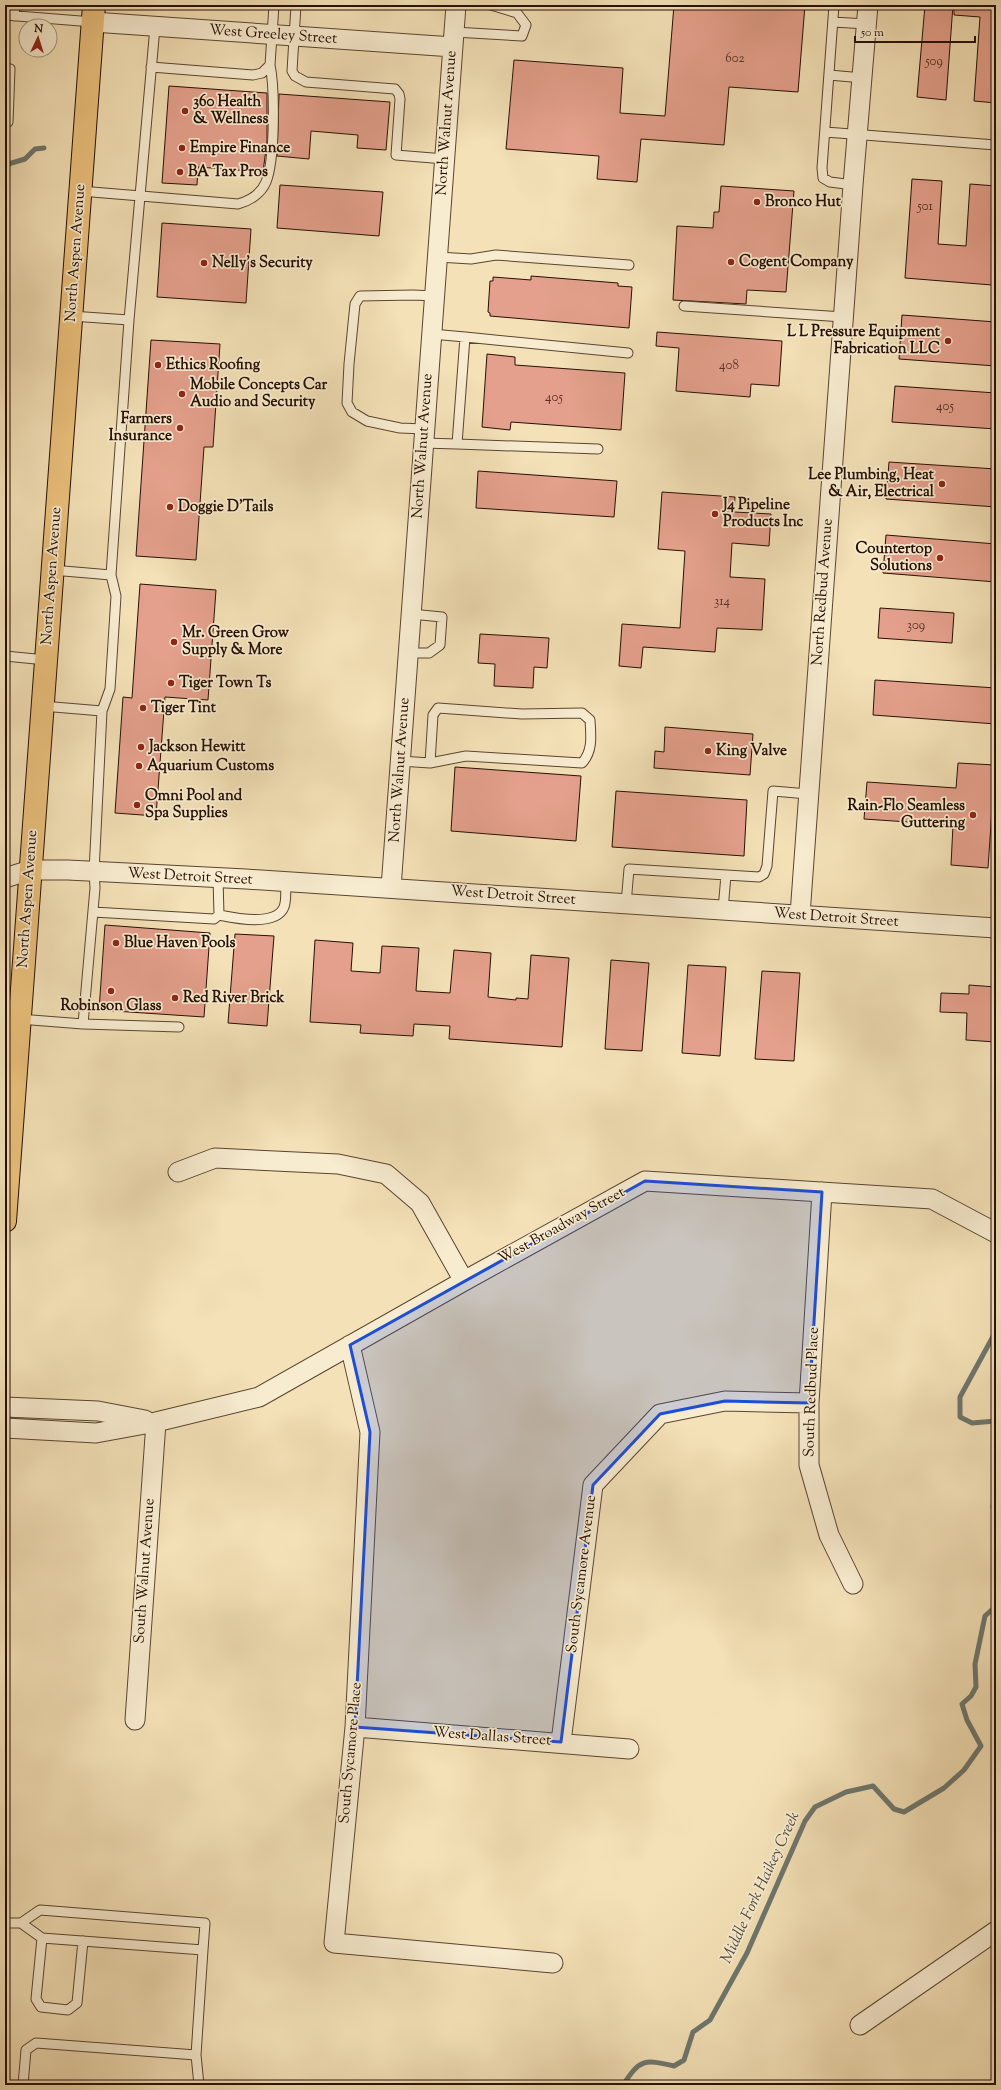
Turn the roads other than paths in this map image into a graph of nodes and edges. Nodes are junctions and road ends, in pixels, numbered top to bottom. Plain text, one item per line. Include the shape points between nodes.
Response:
1 (14, 5) edge
2 (274, 5) edge
3 (296, 5) edge
4 (456, 5) edge
5 (491, 5) edge
6 (834, 5) edge
7 (868, 5) edge
8 (93, 14) edge
9 (9, 15) edge
10 (832, 22) junction
11 (867, 24) junction
12 (155, 27) junction
13 (272, 36) junction
14 (294, 37) junction
15 (453, 40) junction
16 (270, 65) junction
17 (151, 67) junction
18 (5, 68) edge
19 (829, 76) junction
20 (862, 78) junction
21 (5, 124) edge
22 (825, 132) junction
23 (857, 136) junction
24 (996, 145) edge
25 (445, 159) junction
26 (853, 185) junction
27 (80, 191) junction
28 (140, 196) junction
29 (438, 257) junction
30 (629, 265) dead end
31 (434, 296) junction
32 (684, 306) dead end
33 (71, 316) junction
34 (843, 317) junction
35 (129, 320) junction
36 (432, 334) junction
37 (465, 337) junction
38 (628, 353) dead end
39 (424, 436) junction
40 (457, 444) junction
41 (598, 449) dead end
42 (52, 570) junction
43 (111, 575) junction
44 (411, 614) junction
45 (408, 653) junction
46 (5, 656) edge
47 (46, 660) junction
48 (42, 706) junction
49 (102, 711) junction
50 (400, 761) junction
51 (430, 763) junction
52 (808, 794) junction
53 (5, 863) edge
54 (30, 870) junction
55 (94, 872) junction
56 (726, 875) junction
57 (5, 878) edge
58 (218, 878) junction
59 (286, 881) junction
60 (391, 888) junction
61 (626, 904) junction
62 (723, 910) junction
63 (93, 912) junction
64 (219, 915) junction
65 (800, 916) junction
66 (996, 928) edge
67 (19, 1019) junction
68 (84, 1024) junction
69 (179, 1027) dead end
70 (8, 1147) edge
71 (178, 1172) dead end
72 (822, 1192) junction
73 (5, 1221) edge
74 (996, 1233) edge
75 (464, 1281) junction
76 (350, 1345) junction
77 (809, 1403) junction
78 (5, 1407) edge
79 (156, 1422) junction
80 (5, 1428) edge
81 (853, 1584) dead end
82 (135, 1720) dead end
83 (355, 1727) junction
84 (561, 1742) junction
85 (629, 1748) dead end
86 (5, 1923) edge
87 (22, 1924) junction
88 (996, 1931) edge
89 (42, 1938) junction
90 (83, 1941) junction
91 (203, 1950) junction
92 (553, 1963) dead end
93 (860, 2025) dead end
94 (196, 2056) junction
95 (23, 2085) edge
96 (199, 2085) edge

1 - 9 lane
2 - 13 lane
3 - 14 lane
4 - 15 street, North Walnut Avenue
5 - 15 lane via 517,13 526,25 522,36
6 - 10 lane
7 - 11 street, North Redbud Avenue
8 - 9 lane
8 - 12 street, West Greeley Street
8 - 27 main road, North Aspen Avenue
10 - 11 lane
10 - 19 lane
11 - 20 street, North Redbud Avenue
12 - 13 street, West Greeley Street
12 - 17 lane
13 - 14 street, West Greeley Street
13 - 16 lane
14 - 15 street, West Greeley Street
14 - 25 lane via 292,71 295,76 306,82 394,89 400,99 396,155
15 - 25 street, North Walnut Avenue
16 - 17 lane via 262,73 253,75
16 - 28 lane via 274,83 271,164 266,183 251,200 238,204
17 - 28 lane
18 - 21 lane via 10,69 8,122
19 - 20 lane
19 - 22 lane
20 - 23 street, North Redbud Avenue
22 - 23 lane
22 - 26 lane via 823,178 830,182
23 - 24 lane
23 - 26 street, North Redbud Avenue
25 - 29 street, North Walnut Avenue
26 - 34 street, North Redbud Avenue
27 - 28 lane
27 - 33 main road, North Aspen Avenue
28 - 35 lane
29 - 30 lane via 471,259 496,255
29 - 31 street, North Walnut Avenue
31 - 36 street, North Walnut Avenue
31 - 39 lane via 360,296 355,304 349,364 347,403 352,412 367,421
32 - 34 lane
33 - 35 lane
33 - 42 main road, North Aspen Avenue
34 - 52 street, North Redbud Avenue
35 - 43 lane
36 - 37 lane
36 - 39 street, North Walnut Avenue
37 - 38 lane
37 - 40 lane
39 - 40 lane
39 - 44 street, North Walnut Avenue
40 - 41 lane
42 - 43 lane
42 - 47 main road, North Aspen Avenue
43 - 49 lane via 116,596 110,689
44 - 45 street, North Walnut Avenue
44 - 45 lane via 442,617 440,645 429,653
45 - 50 street, North Walnut Avenue
46 - 47 lane
47 - 48 main road, North Aspen Avenue
48 - 49 lane
48 - 54 main road, North Aspen Avenue
49 - 55 lane
50 - 51 lane
50 - 60 street, North Walnut Avenue
51 - 51 lane via 466,756 582,763 587,758 591,746 590,720 582,713 522,714 438,708 433,715
52 - 56 lane via 773,791 767,866 764,874
52 - 65 street, North Redbud Avenue
53 - 54 street, West Detroit Street
54 - 55 street, West Detroit Street
54 - 57 street, West Detroit Street
54 - 67 main road, North Aspen Avenue
55 - 58 street, West Detroit Street
55 - 63 lane
56 - 61 lane via 629,869
56 - 62 lane
58 - 59 street, West Detroit Street
58 - 64 lane
59 - 60 street, West Detroit Street
59 - 64 lane via 284,907 275,916 253,920
60 - 61 street, West Detroit Street
61 - 62 street, West Detroit Street
62 - 65 street, West Detroit Street
63 - 64 lane via 214,919
63 - 68 lane
65 - 66 street, West Detroit Street
67 - 68 lane
67 - 70 main road, North Aspen Avenue
68 - 69 lane
70 - 73 main road, North Aspen Avenue
71 - 75 street via 215,1158 338,1164 386,1174 420,1203
72 - 74 street, West Broadway Street via 932,1199
72 - 75 street, West Broadway Street via 645,1181
72 - 77 street, South Redbud Place
75 - 76 street, West Broadway Street
76 - 79 street, West Broadway Street via 259,1397
76 - 83 street, South Sycamore Place via 370,1432
77 - 81 street, South Redbud Place via 809,1465 829,1535
77 - 84 street, South Sycamore Avenue via 725,1401 660,1414 593,1485
78 - 79 street, West Broadway Street via 98,1411
79 - 80 street, West Broadway Street via 96,1433
79 - 82 street, South Walnut Avenue
83 - 84 street, West Dallas Street
83 - 92 street, South Sycamore Place via 334,1943
84 - 85 street, West Dallas Street
86 - 87 lane
87 - 89 lane
87 - 91 lane via 40,1910 205,1923
88 - 93 street
89 - 90 lane
89 - 90 lane via 36,1999 41,2007 51,2010 68,2010 77,2003
90 - 91 lane
91 - 94 lane
94 - 95 lane via 36,2043 26,2050
94 - 96 lane

